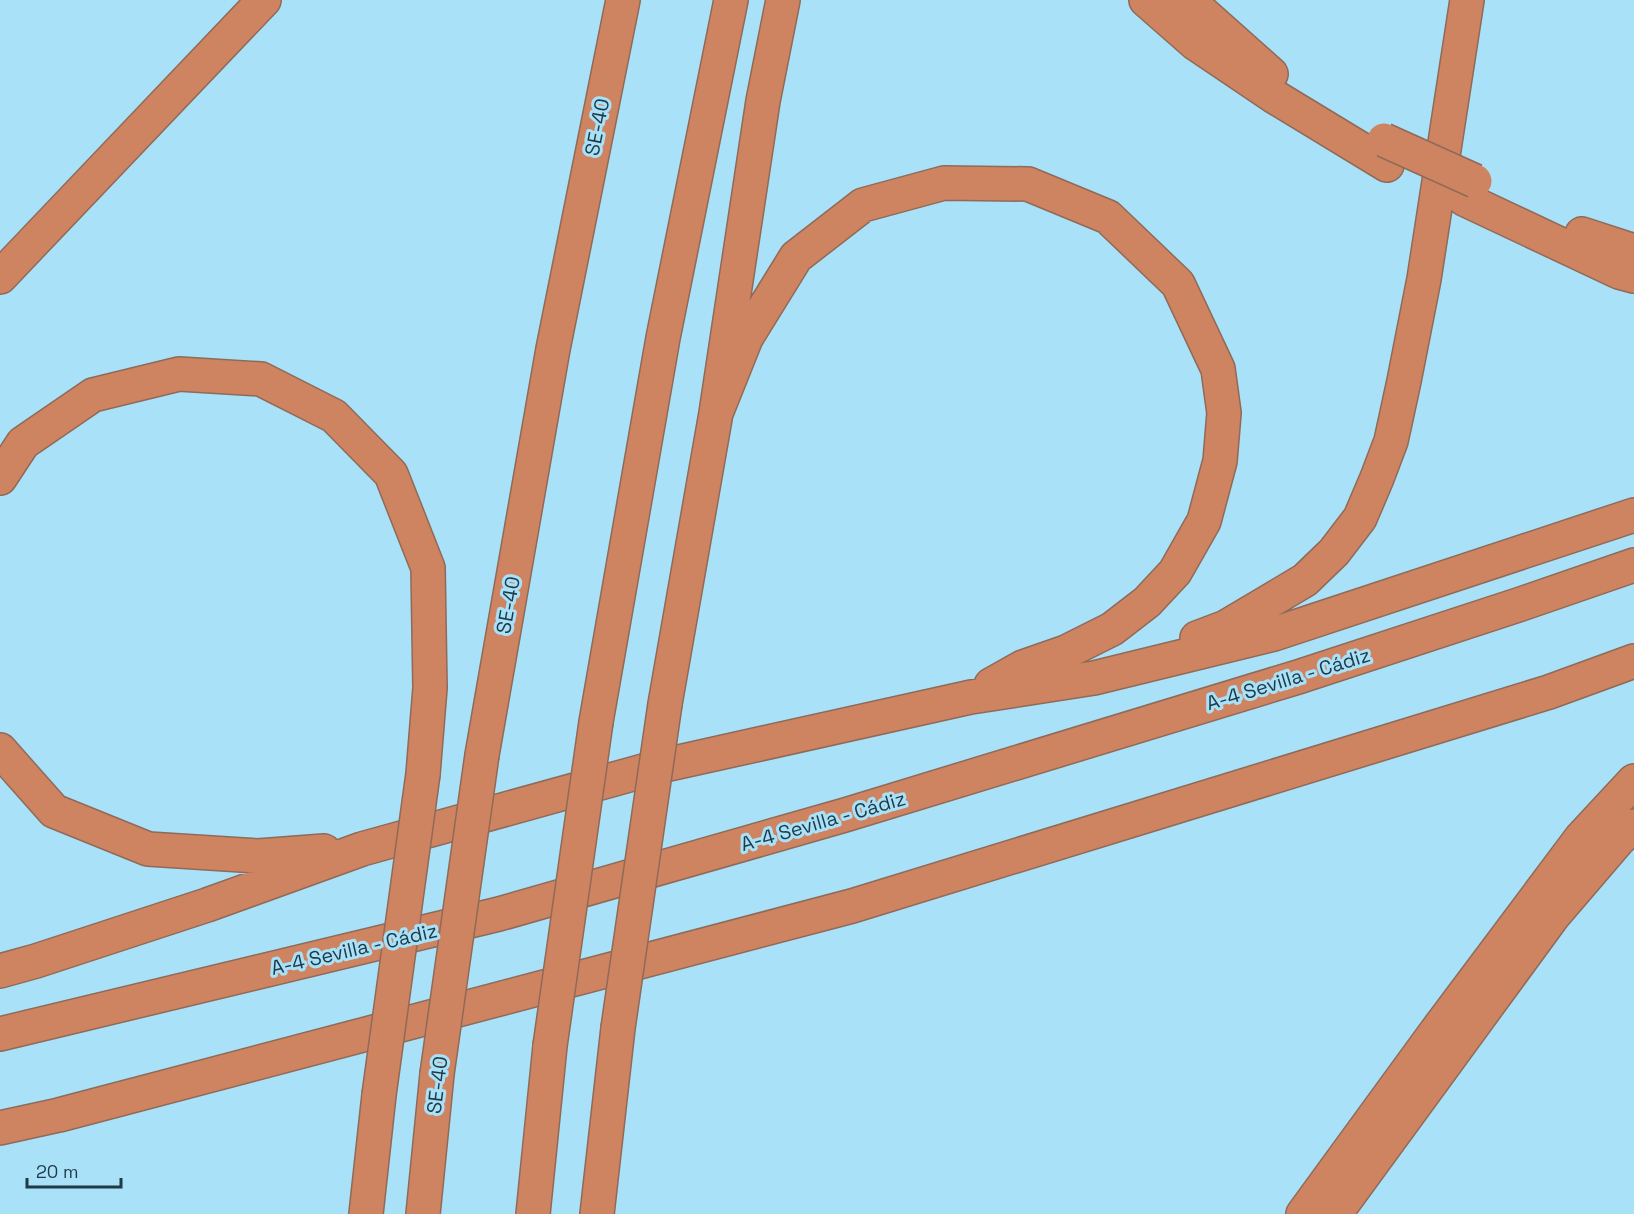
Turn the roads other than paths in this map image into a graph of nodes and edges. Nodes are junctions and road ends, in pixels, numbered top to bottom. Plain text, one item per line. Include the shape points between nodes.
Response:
1 (264, 0) edge
2 (623, 0) edge
3 (731, 0) edge
4 (783, 0) edge
5 (1146, 0) edge
6 (1188, 0) edge
7 (1467, 0) edge
8 (1385, 153) junction
9 (1470, 190) junction
10 (1634, 251) edge
11 (1634, 276) edge
12 (0, 277) edge
13 (716, 413) junction
14 (0, 478) edge
15 (1634, 514) edge
16 (1634, 565) edge
17 (1634, 661) edge
18 (1094, 678) junction
19 (971, 697) junction
20 (0, 750) edge
21 (1634, 781) edge
22 (1634, 826) edge
23 (362, 849) junction
24 (0, 971) edge
25 (0, 1034) edge
26 (0, 1128) edge
27 (366, 1214) edge
28 (423, 1214) edge
29 (533, 1214) edge
30 (597, 1214) edge
31 (1303, 1214) edge
32 (1335, 1214) edge

1 - 12 highway
2 - 28 highway, SE-40 / SE-40, bridge via 553,350 482,755 437,1074
3 - 29 highway, bridge via 663,338 596,722 550,1047
4 - 13 highway via 763,101
5 - 8 highway via 1195,44 1275,97
6 - 8 highway via 1274,78
7 - 18 highway via 1424,279 1404,381 1390,441 1359,518 1334,552 1305,580 1226,627
8 - 9 highway, bridge
9 - 10 highway
9 - 11 highway via 1619,272
13 - 19 highway via 746,338 796,257 863,205 873,202 944,183 1028,184 1108,217 1178,284 1218,369 1224,412 1220,460 1204,521 1175,572 1147,602 1112,628 1023,667
13 - 30 highway, bridge via 665,704 618,1028
14 - 27 highway, bridge via 23,443 93,395 179,374 261,379 334,416 391,474 428,568 430,688 423,774
15 - 18 highway via 1274,634
16 - 25 highway, A-4 Sevilla - Cádiz via 1298,677 845,815 499,914
17 - 26 highway via 1537,695 852,906
18 - 19 highway
19 - 23 highway via 665,765
20 - 23 highway via 54,811 148,849 258,856
21 - 31 highway via 1581,838
22 - 32 highway via 1553,916
23 - 24 highway via 207,905

